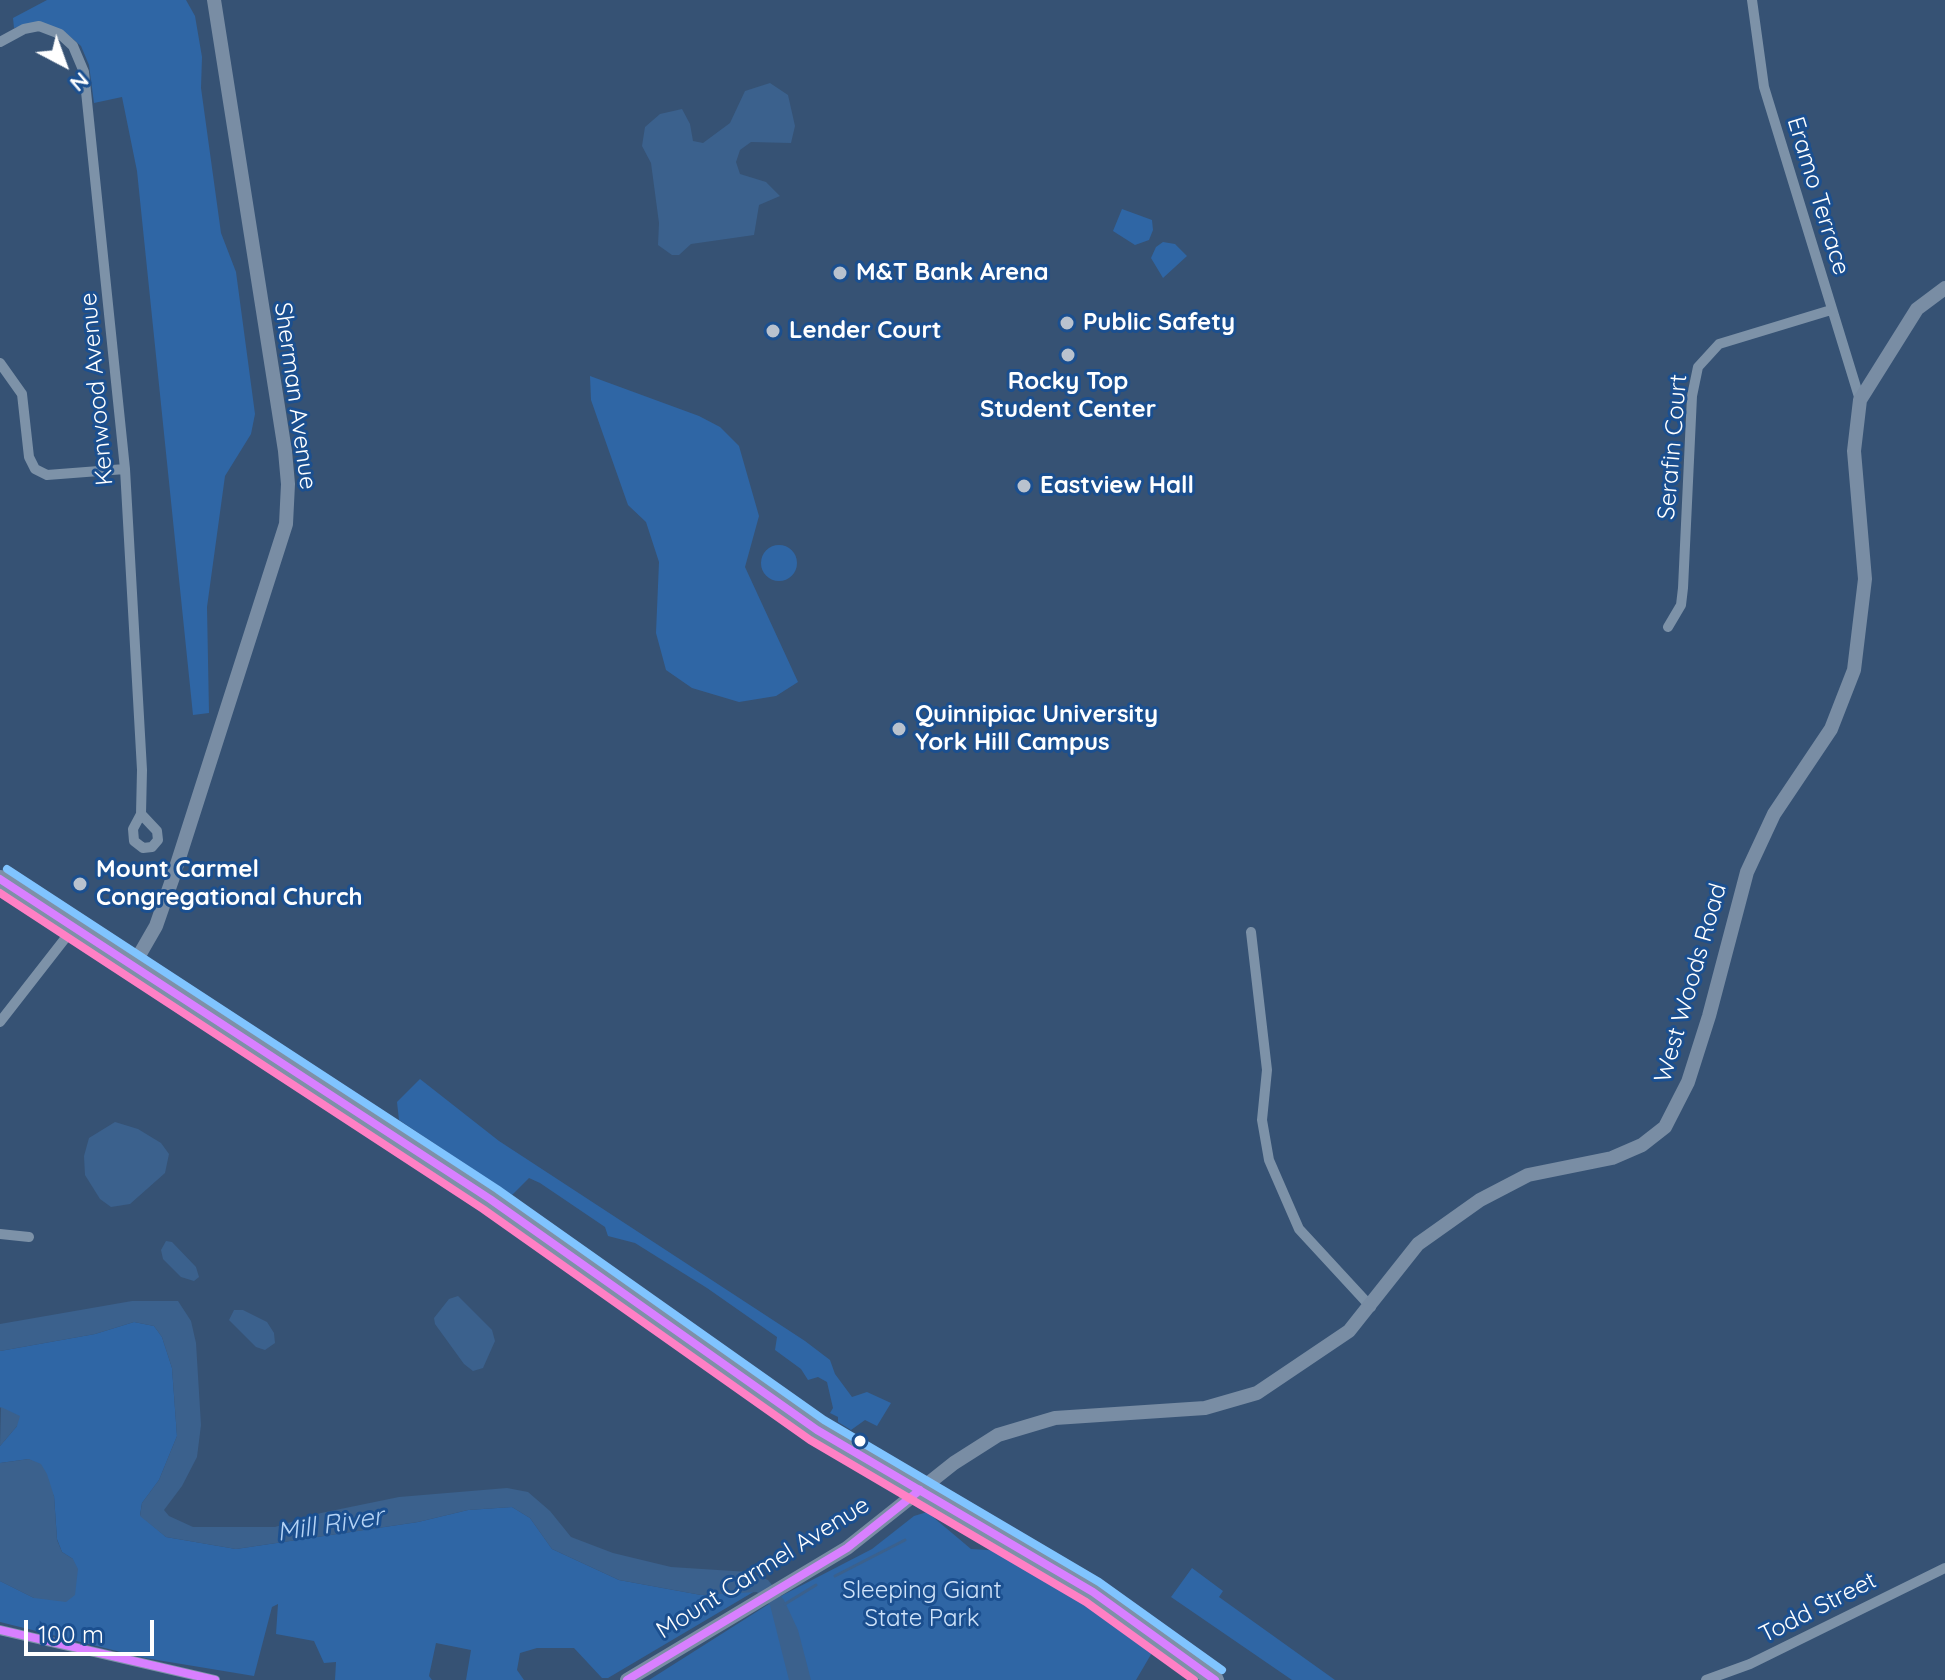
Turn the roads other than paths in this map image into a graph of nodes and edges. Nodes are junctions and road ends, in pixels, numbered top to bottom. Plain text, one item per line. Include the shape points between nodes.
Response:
1 (214, 0) edge
2 (1752, 0) edge
3 (0, 42) edge
4 (1945, 288) edge
5 (1831, 310) junction
6 (2, 371) edge
7 (1860, 400) junction
8 (125, 469) junction
9 (1668, 627) dead end
10 (141, 814) dead end
11 (0, 879) edge
12 (74, 927) junction
13 (1251, 932) dead end
14 (133, 966) junction
15 (1, 1018) edge
16 (0, 1234) edge
17 (29, 1237) dead end
18 (1371, 1307) junction
19 (920, 1490) junction
20 (1945, 1568) edge
21 (0, 1630) edge
22 (215, 1680) edge
23 (627, 1680) edge
24 (1215, 1680) edge
25 (1706, 1680) edge

1 - 14 main road, Sherman Avenue via 288,484 286,524 156,926
2 - 5 street, Eramo Terrace via 1764,87
3 - 8 street, Kenwood Avenue via 39,26 73,46 84,72
4 - 7 main road, West Woods Road via 1915,311
5 - 7 street, Eramo Terrace
5 - 9 street, Serafin Court via 1719,344 1698,367 1692,396 1683,588 1681,605
6 - 8 street via 22,394 35,469 47,475
7 - 18 main road, West Woods Road via 1854,451 1865,579 1854,670 1831,729 1778,807 1747,872 1709,1016 1676,1109 1665,1127 1637,1147 1599,1161 1528,1175 1480,1200 1418,1244
8 - 10 street, Kenwood Avenue
11 - 12 highway
12 - 14 highway
12 - 15 street
13 - 18 street via 1267,1061 1262,1120 1269,1160 1299,1229
14 - 19 highway via 490,1199 817,1430
16 - 17 street
18 - 19 main road, West Woods Road via 1340,1338 1257,1393 1205,1408 1036,1421 979,1445
19 - 23 main road, Mount Carmel Avenue via 865,1535
19 - 24 highway via 1093,1592
20 - 25 street, Todd Street via 1750,1664
21 - 22 street

